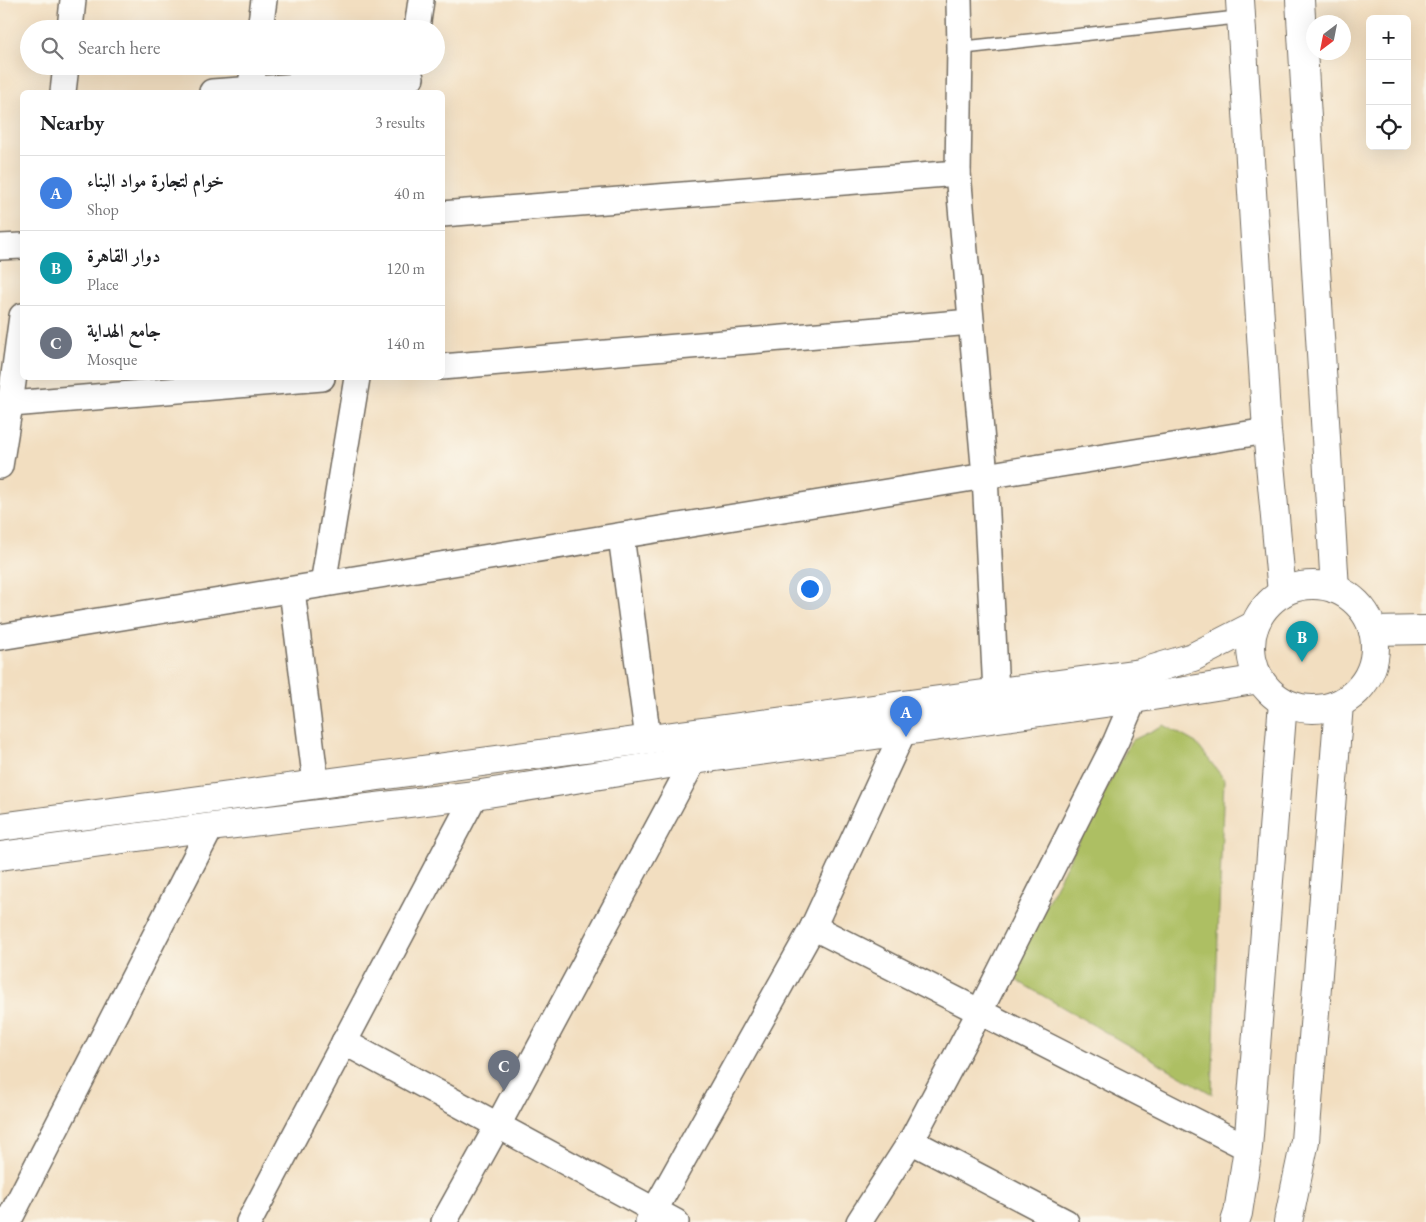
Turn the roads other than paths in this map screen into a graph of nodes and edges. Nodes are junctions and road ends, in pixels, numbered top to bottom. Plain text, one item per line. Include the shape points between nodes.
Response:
1 (73, 0) edge
2 (264, 0) edge
3 (421, 0) edge
4 (959, 0) edge
5 (1300, 0) edge
6 (1240, 8) edge
7 (71, 20) edge
8 (261, 20) edge
9 (418, 20) edge
10 (960, 48) junction
11 (65, 75) edge
12 (252, 78) edge
13 (410, 79) edge
14 (63, 90) edge
15 (218, 90) edge
16 (958, 173) junction
17 (445, 214) edge
18 (20, 246) edge
19 (0, 247) edge
20 (971, 322) junction
21 (20, 326) edge
22 (445, 367) edge
23 (299, 380) edge
24 (358, 380) edge
25 (5, 405) edge
26 (1267, 431) junction
27 (0, 466) edge
28 (985, 476) junction
29 (621, 536) junction
30 (323, 584) junction
31 (1335, 589) junction
32 (292, 590) junction
33 (1282, 593) junction
34 (1255, 625) junction
35 (1426, 630) edge
36 (1373, 631) junction
37 (0, 637) edge
38 (1260, 679) junction
39 (996, 692) junction
40 (1134, 699) junction
41 (1283, 702) junction
42 (1339, 704) junction
43 (903, 732) junction
44 (648, 739) junction
45 (694, 760) junction
46 (316, 784) junction
47 (475, 795) junction
48 (0, 827) edge
49 (211, 827) junction
50 (0, 856) edge
51 (813, 927) junction
52 (980, 1012) junction
53 (344, 1042) junction
54 (498, 1125) junction
55 (911, 1141) junction
56 (1248, 1148) junction
57 (659, 1218) edge
58 (8, 1222) edge
59 (249, 1222) edge
60 (444, 1222) edge
61 (859, 1222) edge
62 (1066, 1222) edge
63 (1235, 1222) edge
64 (1288, 1222) edge

1 - 7 street
2 - 8 street
3 - 9 street
4 - 10 street
5 - 31 main road
6 - 10 lane
6 - 26 main road
10 - 16 street
11 - 14 street
12 - 13 street
12 - 15 street
16 - 17 street
16 - 20 street
18 - 19 street
20 - 22 street
20 - 28 street
21 - 25 street
23 - 25 street
24 - 30 street
25 - 27 street
26 - 28 street
26 - 33 main road
28 - 29 street
28 - 39 street
29 - 30 street
29 - 44 street
30 - 32 street
31 - 33 main road via 1299,586
31 - 36 main road via 1352,599 1365,613
32 - 37 street
32 - 46 street
33 - 34 main road via 1266,607
34 - 38 main road via 1251,652
34 - 39 main road via 1193,657 1140,673
35 - 36 main road
36 - 42 main road via 1373,666 1354,695
38 - 40 main road
38 - 41 main road
39 - 44 main road
40 - 43 main road
40 - 52 street
41 - 42 main road via 1302,709 1321,709
41 - 56 main road
42 - 64 main road via 1305,1141
43 - 45 main road
43 - 51 street
44 - 46 main road
45 - 47 main road
45 - 54 street
46 - 48 main road
47 - 49 main road
47 - 53 street
49 - 50 main road
49 - 58 street
51 - 52 street
51 - 57 street
52 - 55 street
52 - 56 street
53 - 54 street
53 - 59 street
54 - 57 street
54 - 60 street
55 - 61 street
55 - 62 street
56 - 63 main road

